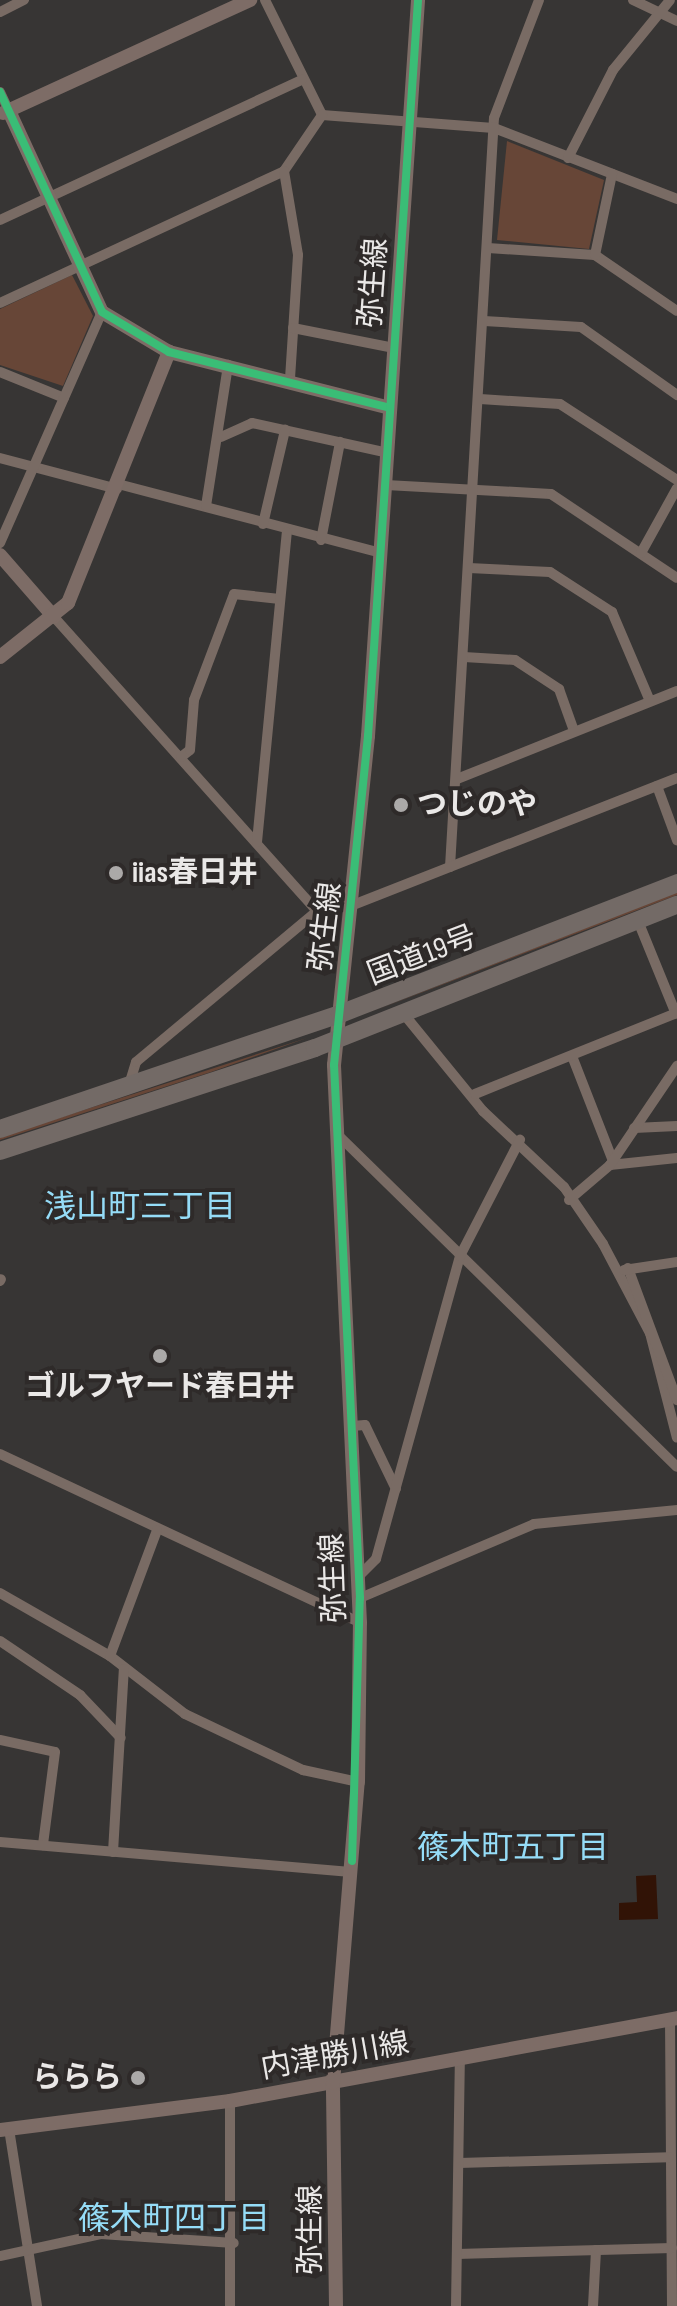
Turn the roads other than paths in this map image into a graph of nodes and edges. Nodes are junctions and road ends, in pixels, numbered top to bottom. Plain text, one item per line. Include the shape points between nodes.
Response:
1 (24, 0) edge
2 (250, 0) edge
3 (265, 0) edge
4 (418, 0) edge
5 (539, 0) edge
6 (633, 0) edge
7 (670, 0) edge
8 (0, 12) edge
9 (663, 14) junction
10 (677, 21) edge
11 (302, 80) junction
12 (0, 92) edge
13 (4, 113) edge
14 (322, 115) junction
15 (409, 122) junction
16 (494, 128) junction
17 (568, 158) junction
18 (284, 171) junction
19 (612, 174) junction
20 (49, 197) junction
21 (677, 199) edge
22 (0, 220) edge
23 (488, 248) junction
24 (595, 255) junction
25 (80, 264) junction
26 (0, 303) edge
27 (677, 311) edge
28 (102, 312) junction
29 (484, 321) junction
30 (293, 328) junction
31 (394, 348) junction
32 (169, 352) junction
33 (228, 365) junction
34 (0, 372) edge
35 (290, 380) junction
36 (677, 395) edge
37 (64, 398) junction
38 (480, 399) junction
39 (390, 408) junction
40 (285, 430) junction
41 (221, 437) junction
42 (340, 442) junction
43 (388, 453) junction
44 (0, 458) edge
45 (35, 468) junction
46 (677, 480) edge
47 (386, 485) junction
48 (117, 486) junction
49 (677, 488) edge
50 (474, 490) junction
51 (206, 506) junction
52 (263, 524) junction
53 (287, 532) junction
54 (321, 540) junction
55 (0, 543) edge
56 (381, 553) junction
57 (641, 553) junction
58 (0, 555) edge
59 (469, 568) junction
60 (677, 578) edge
61 (280, 599) junction
62 (54, 617) junction
63 (0, 657) edge
64 (464, 657) junction
65 (677, 691) edge
66 (650, 701) junction
67 (574, 731) junction
68 (181, 757) junction
69 (677, 778) edge
70 (457, 779) junction
71 (657, 786) junction
72 (677, 840) edge
73 (257, 842) junction
74 (450, 867) junction
75 (677, 883) edge
76 (353, 905) junction
77 (677, 905) edge
78 (317, 911) junction
79 (638, 921) junction
80 (403, 1013) junction
81 (676, 1013) edge
82 (340, 1014) junction
83 (337, 1040) junction
84 (572, 1056) junction
85 (677, 1066) edge
86 (129, 1085) junction
87 (475, 1094) junction
88 (677, 1126) edge
89 (634, 1128) junction
90 (0, 1129) edge
91 (338, 1135) junction
92 (520, 1140) junction
93 (0, 1151) edge
94 (677, 1158) edge
95 (612, 1163) junction
96 (569, 1200) junction
97 (460, 1256) junction
98 (677, 1262) edge
99 (625, 1270) junction
100 (677, 1400) edge
101 (352, 1426) junction
102 (677, 1438) edge
103 (0, 1454) edge
104 (677, 1467) edge
105 (396, 1489) junction
106 (677, 1510) edge
107 (157, 1530) junction
108 (359, 1576) junction
109 (0, 1593) edge
110 (360, 1598) junction
111 (360, 1623) junction
112 (0, 1641) edge
113 (110, 1656) junction
114 (124, 1669) junction
115 (121, 1738) junction
116 (0, 1740) edge
117 (358, 1782) junction
118 (0, 1842) edge
119 (43, 1845) junction
120 (113, 1852) junction
121 (351, 1872) junction
122 (674, 2018) edge
123 (460, 2059) junction
124 (333, 2083) junction
125 (230, 2101) junction
126 (5, 2129) edge
127 (669, 2157) junction
128 (459, 2163) junction
129 (234, 2243) junction
130 (29, 2247) junction
131 (672, 2248) junction
132 (596, 2250) junction
133 (457, 2254) junction
134 (0, 2256) edge
135 (37, 2306) edge
136 (230, 2306) edge
137 (336, 2306) edge
138 (456, 2306) edge
139 (593, 2306) edge
140 (672, 2306) edge

1 - 8 street
2 - 13 street
3 - 11 street
4 - 15 street, 弥生線
5 - 16 street
6 - 9 street
7 - 9 street
9 - 10 street
9 - 17 street via 613,70
11 - 14 street
11 - 20 street
12 - 13 street
13 - 20 street
14 - 15 street
14 - 18 street
15 - 16 street
15 - 31 street, 弥生線
16 - 17 street
16 - 23 street
17 - 19 street
18 - 25 street
18 - 30 street via 298,255
19 - 21 street
19 - 24 street
20 - 22 street
20 - 25 street
23 - 24 street
23 - 29 street
24 - 27 street
25 - 26 street
25 - 28 street
28 - 32 street
28 - 37 street
29 - 36 street via 581,327
29 - 38 street
30 - 31 street
30 - 35 street
31 - 39 street, 弥生線
32 - 33 street
32 - 48 street via 123,453
33 - 35 street
33 - 41 street
34 - 37 street
35 - 39 street
37 - 45 street
38 - 46 street via 560,404
38 - 50 street
39 - 43 street, 弥生線
40 - 41 street via 252,423
40 - 42 street
40 - 52 street
41 - 51 street
42 - 43 street
42 - 54 street
43 - 47 street, 弥生線
44 - 45 street
45 - 48 street
45 - 55 street
47 - 50 street
47 - 56 street, 弥生線
48 - 51 street
48 - 62 street via 68,603
49 - 57 street
50 - 57 street via 551,494
50 - 59 street
51 - 52 street
52 - 53 street
53 - 54 street
53 - 61 street
54 - 56 street
56 - 76 street, 弥生線
57 - 60 street
58 - 62 street
59 - 64 street
59 - 66 street via 550,572 612,612
61 - 68 street via 234,594 194,700 190,750
61 - 73 street
62 - 63 street
62 - 68 street
64 - 67 street via 515,660 559,689
64 - 70 street
65 - 66 street
66 - 67 street
67 - 70 street
68 - 73 street
69 - 71 street
70 - 74 street
71 - 72 street
71 - 74 street
73 - 78 street
74 - 76 street
75 - 82 highway, 国道19号
76 - 78 street
76 - 82 street, 弥生線
77 - 79 highway, 国道19号
78 - 86 street via 136,1062
79 - 80 highway, 国道19号
79 - 81 street
80 - 83 highway, 国道19号
80 - 87 street
81 - 84 street
82 - 83 street, 弥生線
82 - 86 highway, 国道19号
83 - 91 street, 弥生線
83 - 93 highway, 国道19号
84 - 87 street
84 - 95 street
85 - 89 street
86 - 90 highway, 国道19号
87 - 92 street
88 - 89 street
89 - 95 street
91 - 97 street
91 - 101 street, 弥生線
92 - 96 street
92 - 97 street
94 - 95 street
95 - 96 street
96 - 99 street
97 - 104 street
97 - 105 street
98 - 99 street
99 - 100 street
99 - 102 street via 650,1333
101 - 105 street via 365,1425
101 - 108 street, 弥生線
103 - 107 street
105 - 108 street via 376,1559
106 - 110 street via 534,1524
107 - 111 street
107 - 113 street
108 - 110 street, 弥生線
109 - 113 street
110 - 111 street, 弥生線
111 - 117 street, 弥生線
112 - 115 street via 80,1695
113 - 114 street
114 - 115 street
114 - 117 street via 198,1721 303,1770
115 - 120 street
116 - 119 street via 55,1752
117 - 121 street, 弥生線
118 - 119 street
119 - 120 street
120 - 121 street
121 - 124 street, 弥生線
122 - 123 street, 内津勝川線
122 - 127 street
123 - 124 street, 内津勝川線
123 - 128 street
124 - 125 street, 内津勝川線
124 - 137 street, 弥生線
125 - 126 street, 内津勝川線
125 - 129 street
126 - 130 street
127 - 128 street
127 - 131 street
128 - 133 street
129 - 130 street via 101,2234
129 - 136 street
130 - 134 street
130 - 135 street
131 - 132 street
131 - 140 street
132 - 133 street
132 - 139 street
133 - 138 street

